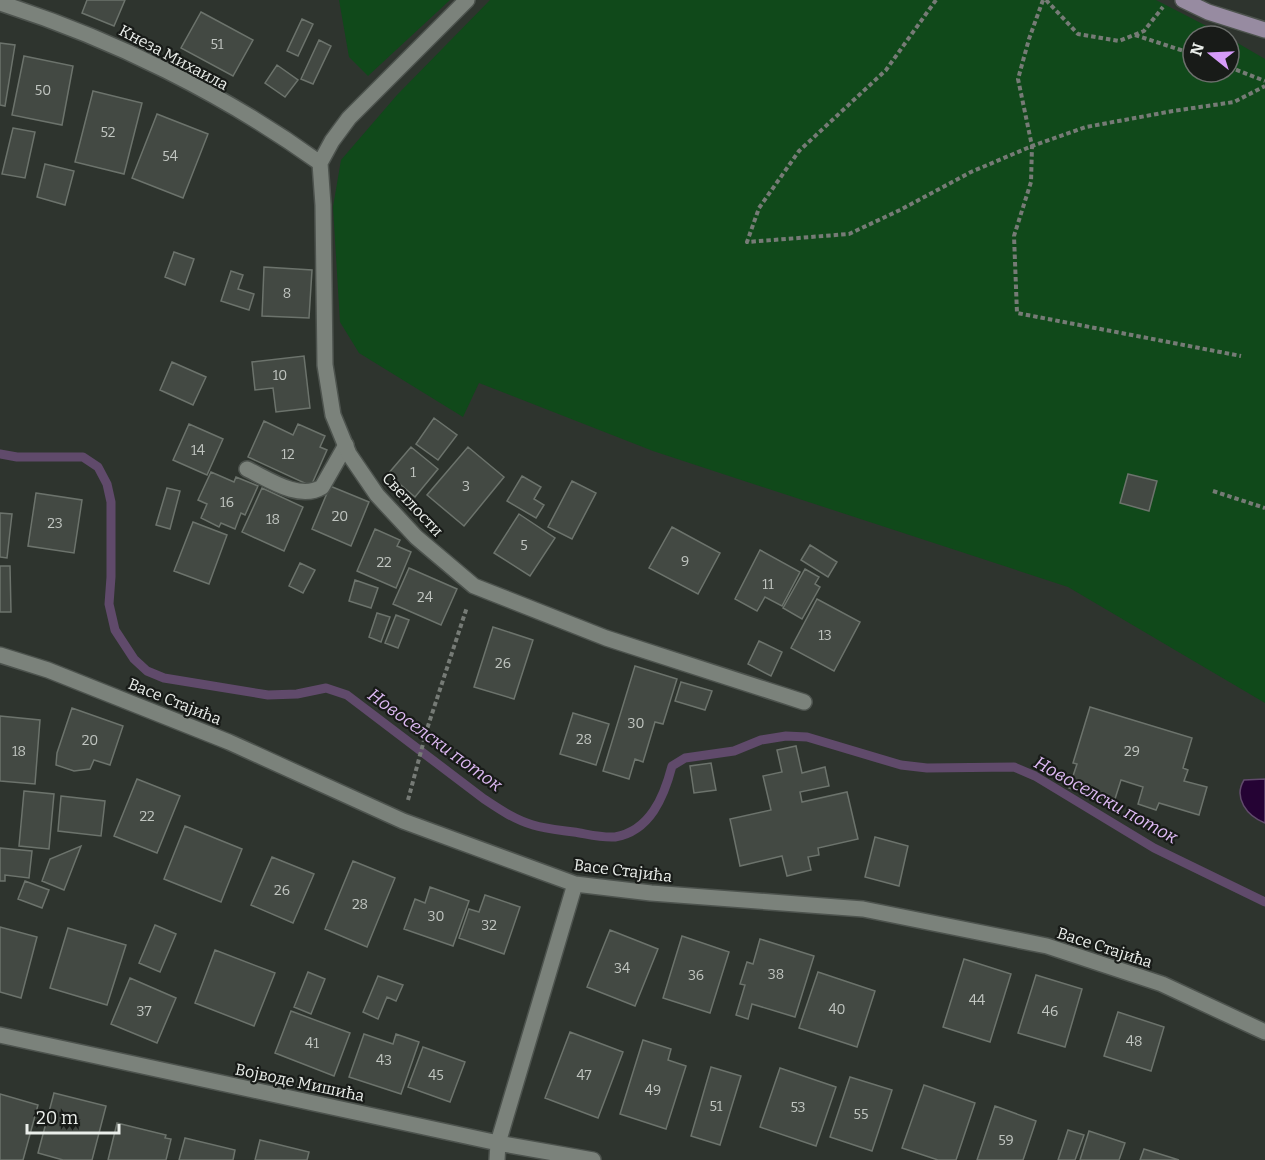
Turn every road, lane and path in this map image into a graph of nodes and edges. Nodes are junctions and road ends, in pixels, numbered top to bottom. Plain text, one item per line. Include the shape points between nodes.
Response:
1 (468, 0) edge
2 (936, 0) edge
3 (1045, 0) edge
4 (1168, 0) edge
5 (1183, 0) edge
6 (0, 3) edge
7 (1265, 30) edge
8 (1135, 35) junction
9 (1181, 50) edge
10 (1241, 72) edge
11 (1265, 81) edge
12 (1265, 86) edge
13 (1032, 146) junction
14 (320, 163) junction
15 (1240, 356) dead end
16 (346, 445) junction
17 (247, 469) dead end
18 (1213, 491) dead end
19 (1265, 508) edge
20 (474, 586) junction
21 (0, 655) edge
22 (804, 702) dead end
23 (414, 770) dead end
24 (575, 884) junction
25 (1265, 1032) edge
26 (0, 1035) edge
27 (498, 1143) junction
28 (497, 1160) edge
29 (593, 1160) edge

1 - 14 street via 349,118
2 - 13 path via 885,70 799,151 759,208 747,243 849,234 971,172
3 - 8 path via 1078,34 1119,41
3 - 13 path via 1018,79
4 - 8 path via 1144,31
5 - 7 street
6 - 14 street, Кнеза Михаила via 48,18 151,63 289,141
8 - 9 path
10 - 11 path
12 - 13 path via 1234,102 1086,127
13 - 15 path via 1031,182 1014,236 1017,313
14 - 16 street, Светлости via 325,365 333,415
16 - 17 street via 316,491 290,489
16 - 20 street, Светлости via 377,495 416,537
18 - 19 path
20 - 22 street, Светлости via 606,638
20 - 23 path
21 - 24 street, Васе Стајића via 48,670 229,742 403,821
24 - 25 street, Васе Стајића via 863,909 1047,946 1162,984
24 - 27 street
26 - 27 street, Војводе Мишића
27 - 28 street
27 - 29 street, Војводе Мишића

